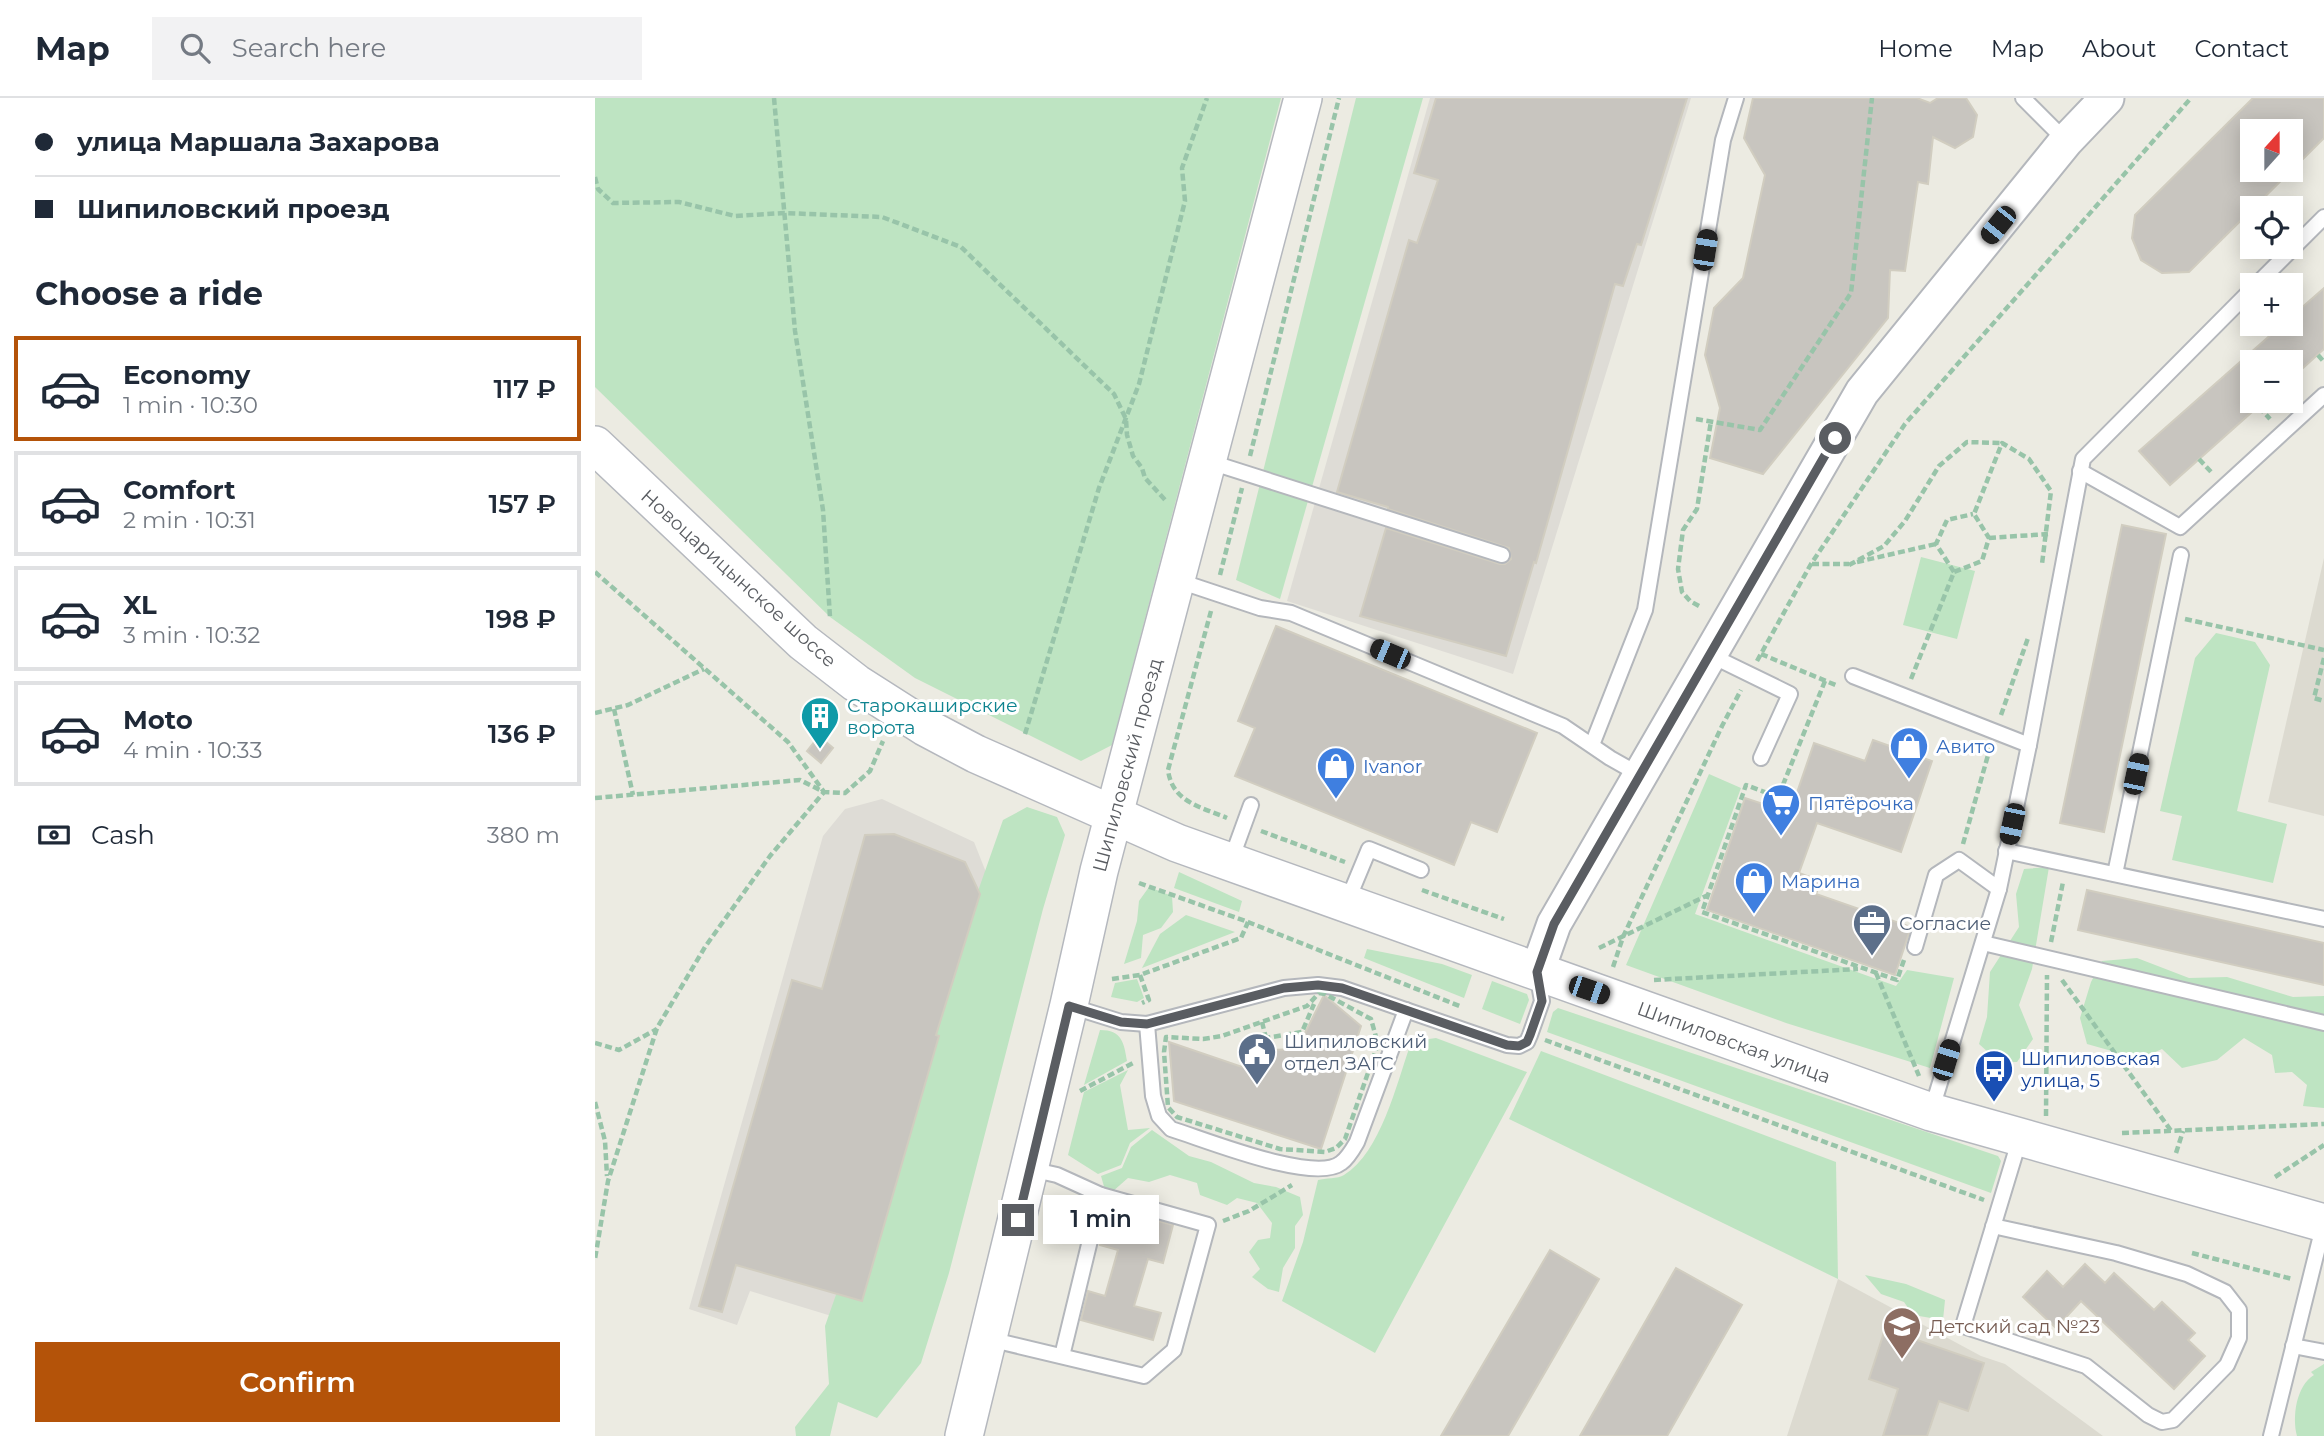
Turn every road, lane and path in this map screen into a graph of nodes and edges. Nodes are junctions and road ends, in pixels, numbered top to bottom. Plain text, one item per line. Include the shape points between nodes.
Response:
1 (774, 98) edge
2 (1207, 98) edge
3 (1303, 98) edge
4 (1736, 98) edge
5 (1872, 98) edge
6 (2023, 98) edge
7 (2107, 98) edge
8 (2191, 98) edge
9 (2066, 141) junction
10 (595, 177) edge
11 (784, 213) junction
12 (2324, 217) edge
13 (2268, 273) edge
14 (2240, 301) edge
15 (2318, 355) dead end
16 (2324, 362) edge
17 (2324, 395) edge
18 (1678, 415) junction
19 (1126, 419) junction
20 (1711, 421) junction
21 (2002, 443) junction
22 (595, 445) edge
23 (1207, 461) junction
24 (2080, 471) junction
25 (1166, 501) dead end
26 (1974, 514) junction
27 (2069, 528) junction
28 (2045, 534) junction
29 (1990, 538) junction
30 (1936, 544) junction
31 (1502, 555) dead end
32 (2181, 555) dead end
33 (1811, 564) junction
34 (1849, 565) junction
35 (2041, 571) dead end
36 (595, 572) edge
37 (1955, 572) junction
38 (1176, 580) junction
39 (1699, 606) dead end
40 (2169, 616) junction
41 (830, 617) dead end
42 (2030, 633) dead end
43 (2324, 650) edge
44 (1761, 654) junction
45 (1710, 655) junction
46 (2324, 658) edge
47 (705, 669) junction
48 (1749, 676) junction
49 (1825, 681) junction
50 (1851, 684) joint
51 (1904, 696) junction
52 (2324, 701) edge
53 (614, 709) junction
54 (595, 713) edge
55 (1995, 732) junction
56 (1025, 734) dead end
57 (883, 741) dead end
58 (1592, 745) junction
59 (2029, 746) junction
60 (1761, 758) dead end
61 (1640, 775) junction
62 (824, 792) junction
63 (633, 795) junction
64 (595, 798) edge
65 (1251, 805) dead end
66 (1115, 814) junction
67 (2006, 850) junction
68 (1959, 860) junction
69 (1231, 862) junction
70 (2067, 864) junction
71 (1421, 870) dead end
72 (2115, 874) junction
73 (1139, 883) dead end
74 (1999, 889) junction
75 (1708, 895) junction
76 (1347, 902) junction
77 (2324, 919) edge
78 (1248, 922) junction
79 (1623, 937) junction
80 (1983, 943) junction
81 (1915, 947) joint
82 (1599, 948) dead end
83 (2047, 959) junction
84 (1613, 967) dead end
85 (1863, 968) junction
86 (1537, 972) junction
87 (1876, 973) junction
88 (1140, 975) junction
89 (1112, 979) dead end
90 (1650, 981) dead end
91 (1319, 993) junction
92 (1138, 1005) dead end
93 (1069, 1006) junction
94 (1406, 1010) junction
95 (1469, 1010) dead end
96 (1262, 1023) junction
97 (2324, 1023) edge
98 (1147, 1024) junction
99 (657, 1028) junction
100 (1530, 1035) junction
101 (1266, 1038) junction
102 (595, 1043) edge
103 (1271, 1050) dead end
104 (1131, 1064) dead end
105 (1919, 1077) dead end
106 (1080, 1091) dead end
107 (595, 1102) edge
108 (1931, 1112) junction
109 (2324, 1124) edge
110 (2033, 1130) junction
111 (2184, 1131) junction
112 (2172, 1132) junction
113 (2116, 1133) dead end
114 (2324, 1145) edge
115 (2175, 1157) dead end
116 (1030, 1169) junction
117 (1314, 1170) junction
118 (608, 1181) junction
119 (2267, 1182) dead end
120 (1101, 1195) junction
121 (2000, 1206) junction
122 (2324, 1223) edge
123 (1208, 1225) junction
124 (1993, 1226) junction
125 (2190, 1253) dead end
126 (595, 1259) edge
127 (2308, 1283) junction
128 (989, 1339) junction
129 (2293, 1346) junction
130 (2324, 1352) edge
131 (1062, 1356) junction
132 (964, 1436) edge
133 (2271, 1436) edge

1 - 11 path
2 - 19 path via 1182,167 1185,201
3 - 23 main road, Шипиловский проезд
4 - 18 lane via 1723,141
5 - 20 path via 1851,293 1760,430
6 - 9 lane
7 - 9 street
8 - 33 path via 1905,424
9 - 45 street via 1862,392
10 - 11 path via 598,189 613,203 679,202 734,216
11 - 19 path via 882,217 961,247 1114,394
11 - 41 path via 795,331 823,510
12 - 13 lane
14 - 24 lane via 2083,459
15 - 16 path
17 - 24 lane via 2180,527
18 - 20 path
18 - 58 lane via 1645,610
19 - 25 path via 1133,456
19 - 56 path via 1099,488
20 - 39 path via 1697,509 1683,530 1678,569 1682,592
21 - 26 path
21 - 28 path via 2029,459 2051,491
21 - 34 path via 1967,442 1939,466 1884,546
22 - 66 main road, Новоцарицынское шоссе via 803,642 856,683 976,754
23 - 31 lane
23 - 38 main road, Шипиловский проезд
24 - 27 lane
26 - 29 path
26 - 30 path via 1947,520
27 - 28 path
27 - 59 lane
28 - 29 path
28 - 35 path
29 - 37 path via 1982,561
30 - 34 path
30 - 37 path
32 - 40 lane
33 - 34 path
33 - 44 path
36 - 47 path
37 - 51 path
38 - 58 lane via 1260,608 1291,613 1563,726
38 - 66 main road, Шипиловский проезд
40 - 43 path
40 - 72 lane
42 - 55 path
44 - 48 path
44 - 49 path
45 - 48 lane
45 - 61 street
46 - 52 path via 2314,698
47 - 53 path
47 - 62 path via 788,742
48 - 60 lane via 1790,695
48 - 79 path
49 - 50 path
49 - 75 path via 1778,796 1746,785
50 - 51 lane
51 - 55 lane
53 - 54 path
53 - 63 path
55 - 59 lane
55 - 68 path
57 - 62 path via 870,771 845,793
58 - 61 lane
59 - 67 lane
61 - 86 street via 1554,924
62 - 63 path via 800,780
62 - 99 path via 770,856 705,947
63 - 64 path
65 - 69 lane
66 - 69 main road, Шипиловская улица
66 - 93 main road, Шипиловский проезд
67 - 70 lane
67 - 74 lane
68 - 74 lane
68 - 81 lane via 1936,875
69 - 76 main road, Шипиловская улица
70 - 72 lane
70 - 83 path
71 - 76 lane via 1369,849
72 - 77 lane
73 - 78 path
74 - 80 lane
75 - 79 path
75 - 85 path via 1702,912
76 - 86 main road, Шипиловская улица
78 - 88 path via 1241,938
78 - 95 path
79 - 82 path
79 - 84 path
80 - 83 lane
80 - 108 lane
81 - 87 path via 1903,961 1897,980
83 - 97 lane
83 - 110 path
83 - 112 path
85 - 87 path
85 - 90 path
86 - 100 lane via 1542,1001
86 - 108 main road, Шипиловская улица
87 - 105 path
88 - 89 path
88 - 92 path via 1149,1000
91 - 96 path via 1307,1006
91 - 96 path via 1371,1019 1378,1044 1345,1139 1336,1148 1325,1152 1280,1149 1177,1117 1170,1110 1165,1037 1203,1039
91 - 101 path via 1302,1032
93 - 98 lane via 1121,1022
93 - 116 main road, Шипиловский проезд
94 - 98 lane via 1342,988 1318,985 1284,988
94 - 100 lane via 1507,1045 1519,1046
94 - 117 lane via 1357,1142 1340,1164
96 - 101 path
98 - 117 lane via 1153,1096 1159,1116 1171,1129
99 - 102 path via 619,1049
99 - 118 path
100 - 121 path
101 - 103 path
104 - 106 path
107 - 118 path via 605,1141
108 - 110 main road, Шипиловская улица
109 - 111 path
110 - 121 lane
110 - 122 main road, Шипиловская улица
111 - 112 path
111 - 115 path
112 - 113 path
114 - 119 path
116 - 120 lane
116 - 128 main road, Шипиловский проезд
117 - 123 path via 1249,1212
118 - 126 path
120 - 123 lane
120 - 131 lane
121 - 124 lane
122 - 127 lane
123 - 131 lane via 1174,1350 1144,1376
124 - 124 lane via 2116,1253 2225,1292 2239,1310 2239,1338 2227,1364 2173,1420 2161,1422 2086,1366 1963,1326 1977,1256
125 - 127 path
127 - 129 lane
128 - 131 lane
128 - 132 main road, Шипиловский проезд
129 - 130 lane
129 - 133 lane

